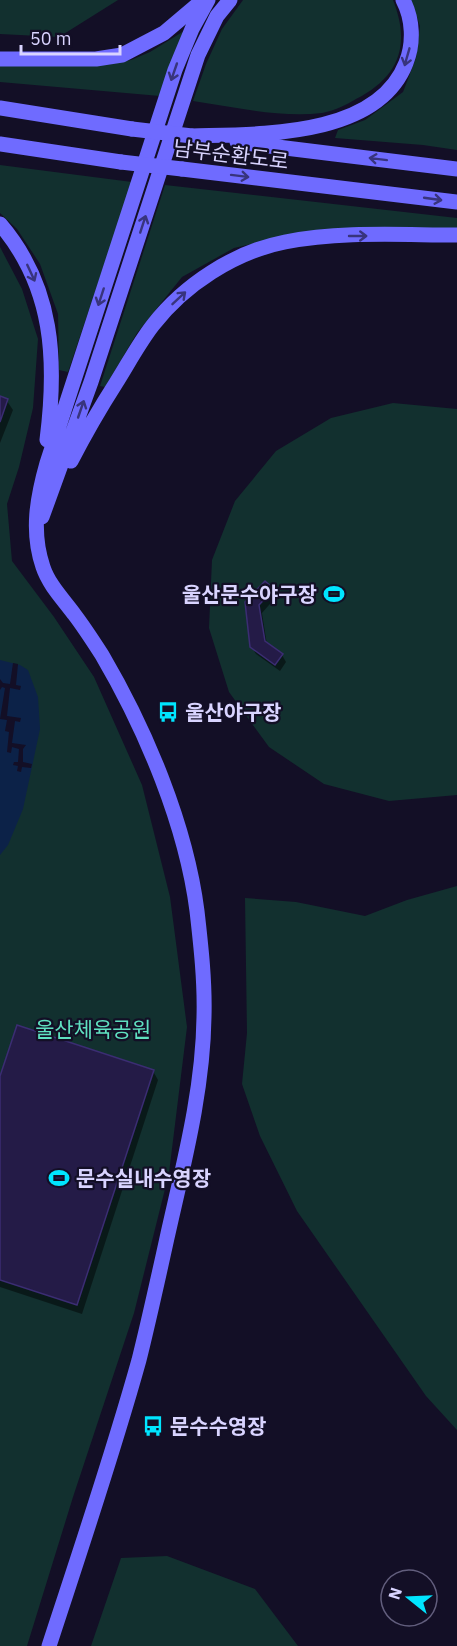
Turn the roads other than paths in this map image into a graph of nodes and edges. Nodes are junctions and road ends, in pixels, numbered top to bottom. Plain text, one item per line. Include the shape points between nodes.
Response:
1 (203, 0) edge
2 (208, 0) edge
3 (230, 0) edge
4 (403, 0) edge
5 (0, 58) edge
6 (0, 108) edge
7 (0, 113) edge
8 (132, 129) junction
9 (192, 136) junction
10 (0, 144) edge
11 (0, 149) edge
12 (121, 162) junction
13 (457, 168) edge
14 (457, 202) edge
15 (0, 224) edge
16 (457, 235) edge
17 (39, 490) junction
18 (40, 526) junction
19 (37, 544) junction
20 (49, 1646) edge

1 - 5 main road via 164,33 122,55 96,59
2 -> 17 main road via 175,70
18 -> 3 main road via 198,55 217,16
4 -> 9 main road via 412,37 408,56 394,84 373,104 344,118 307,128
6 - 8 main road
7 - 8 main road, 남부순환도로
8 - 9 main road, 남부순환도로, bridge
13 -> 9 main road, 남부순환도로
10 - 12 main road, 남부순환도로
11 - 12 main road
12 -> 14 main road, 남부순환도로, bridge
15 -> 17 main road via 34,278 50,336 50,411
18 -> 16 main road via 81,441 146,335 176,300 200,280 254,251 284,242 341,236
17 - 19 main road
18 - 19 main road
19 - 20 main road via 56,591 107,665 167,792 197,908 204,1018 190,1132 151,1311 114,1444

